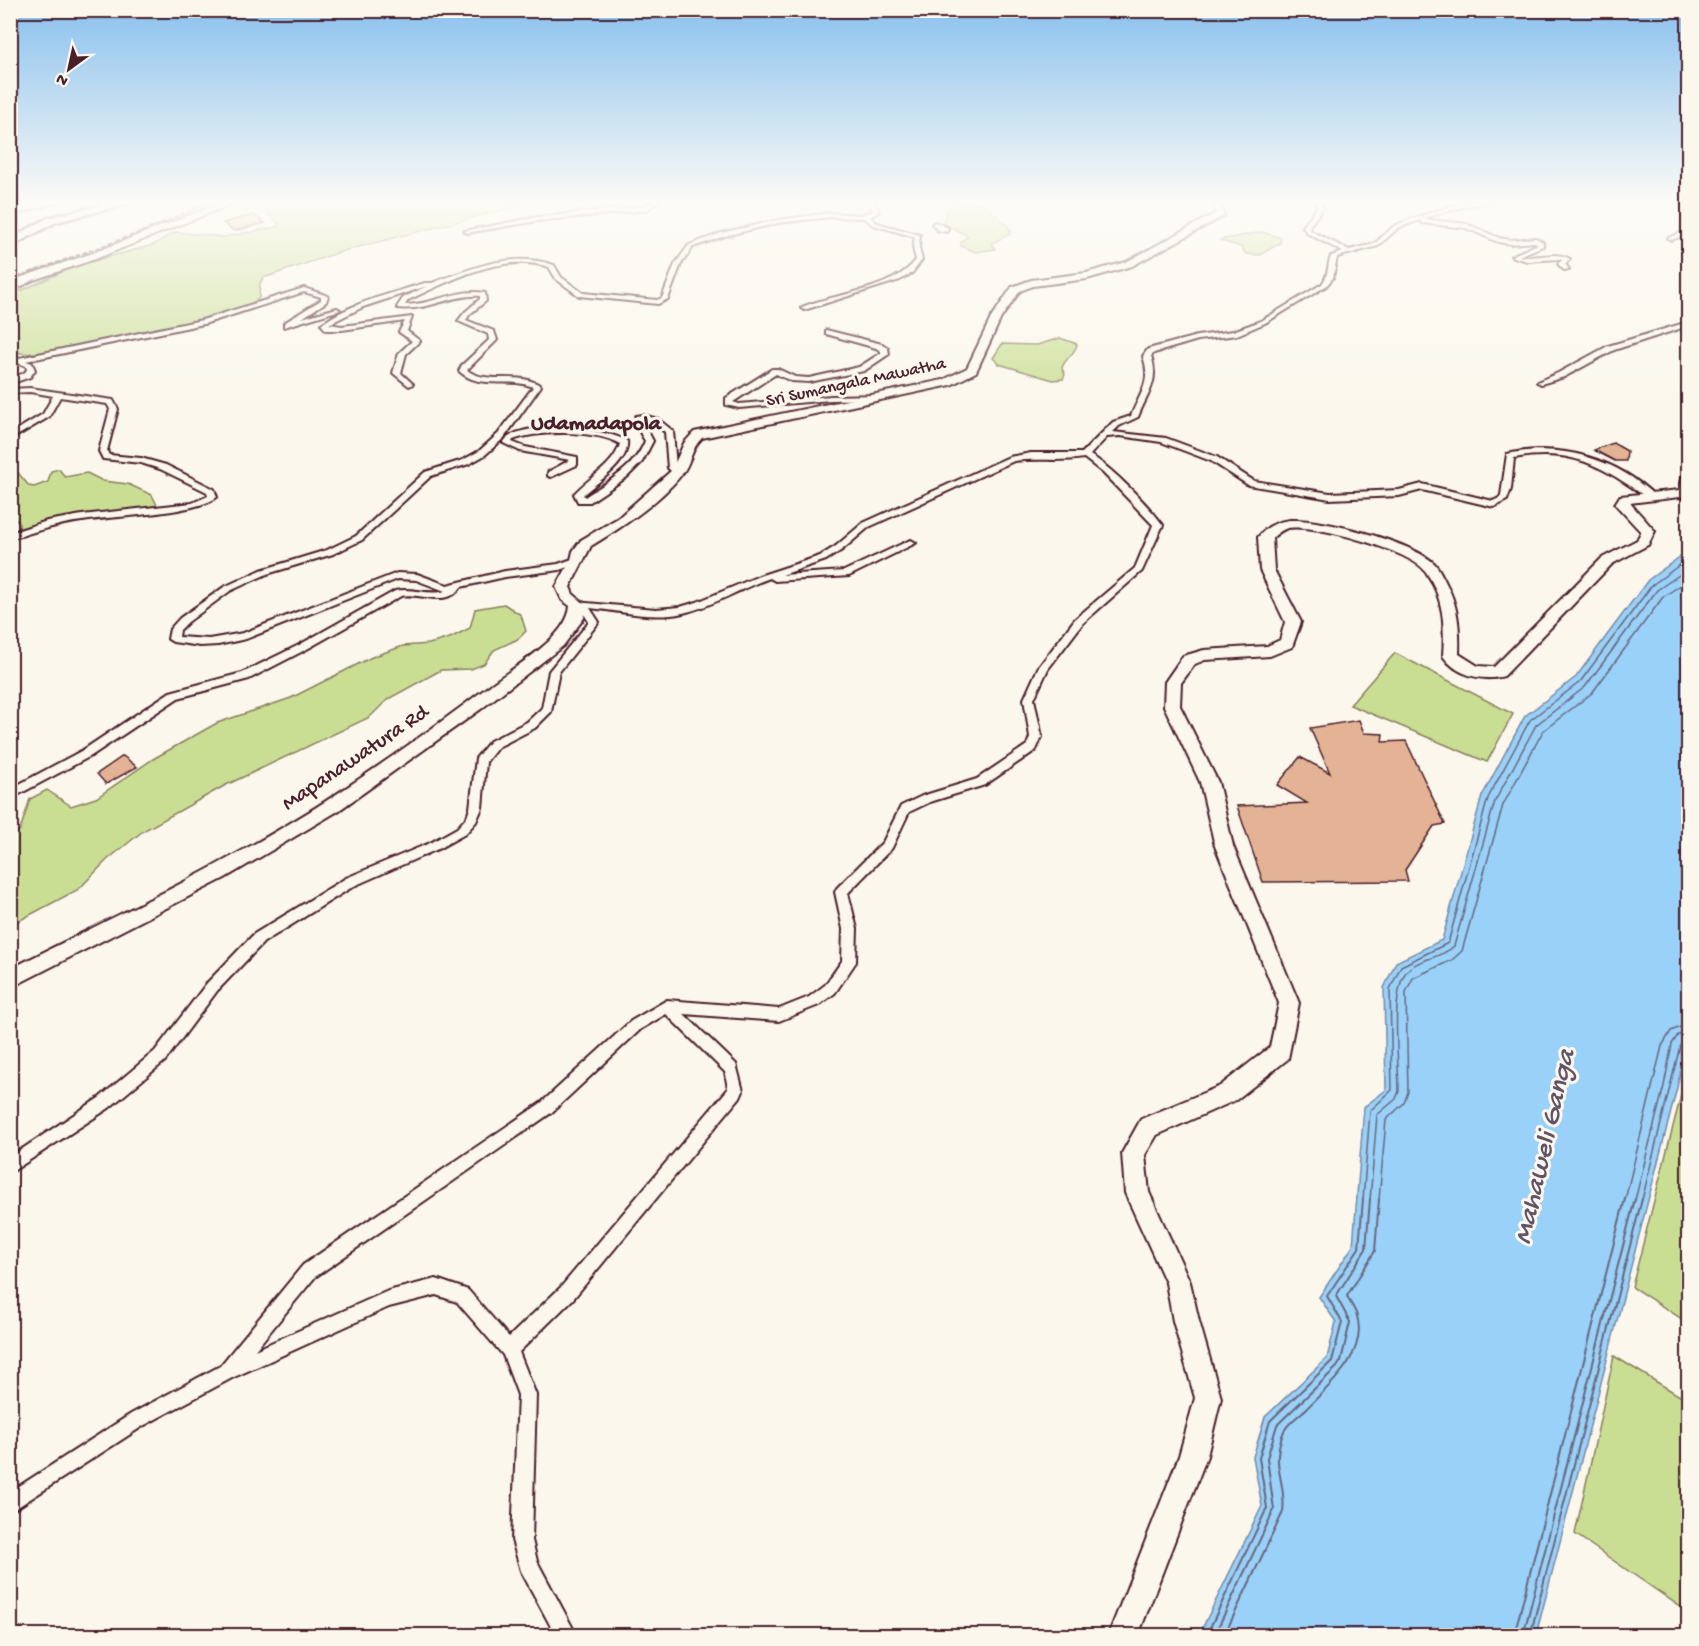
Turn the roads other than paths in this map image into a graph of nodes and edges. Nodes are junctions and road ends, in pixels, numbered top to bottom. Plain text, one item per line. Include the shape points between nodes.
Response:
1 (35, 278) edge
2 (449, 278) edge
3 (558, 278) edge
4 (672, 278) edge
5 (898, 278) edge
6 (1072, 278) edge
7 (1330, 278) edge
8 (29, 280) junction
9 (431, 284) junction
10 (10, 285) edge
11 (10, 291) edge
12 (804, 308) dead end
13 (1689, 324) edge
14 (829, 332) dead end
15 (10, 357) edge
16 (21, 360) junction
17 (10, 382) edge
18 (1540, 382) dead end
19 (409, 384) dead end
20 (10, 391) edge
21 (58, 393) junction
22 (879, 397) junction
23 (1106, 435) junction
24 (10, 438) edge
25 (1085, 455) junction
26 (677, 472) junction
27 (551, 474) dead end
28 (1689, 477) edge
29 (1652, 497) junction
30 (10, 536) edge
31 (911, 543) dead end
32 (578, 560) junction
33 (762, 578) junction
34 (463, 584) junction
35 (578, 604) junction
36 (10, 795) edge
37 (10, 979) edge
38 (667, 1006) junction
39 (10, 1166) edge
40 (509, 1349) junction
41 (225, 1372) junction
42 (10, 1503) edge
43 (567, 1635) edge
44 (1123, 1635) edge

1 - 8 main road
2 - 9 street
3 - 4 street via 581,295 658,303 665,299
5 - 12 street
6 - 22 street, Sri Sumangala Mawatha via 1016,289 996,318 972,370 947,383
7 - 23 street via 1263,322 1234,333 1151,351 1147,356 1153,379 1134,417 1116,424
8 - 10 main road
8 - 11 street
9 - 16 street via 372,297 287,326 324,301 325,296 304,290 204,322
9 - 19 street via 356,308 325,324 342,328 410,318 403,332 416,340 403,353 397,373
9 - 34 street via 399,305 411,308 483,294 484,300 462,321 491,333 493,340 463,371 481,380 528,381 537,386 501,436 466,462 428,474 359,538 330,552 264,572 227,590 184,620 172,639 194,644 246,636 397,576 417,577 446,588
13 - 18 street via 1611,348
14 - 22 street via 879,346 885,354 861,369 809,380 775,371 729,403
15 - 16 street
16 - 17 street via 31,370
20 - 21 street
21 - 24 street via 46,415
21 - 30 street via 110,402 114,409 103,451 106,457 163,467 211,491 213,497 194,505 47,524
22 - 26 street, Sri Sumangala Mawatha via 698,435 688,442
23 - 25 street
23 - 29 street via 1163,440 1214,459 1251,483 1330,496 1399,493 1422,487 1494,504 1503,500 1508,490 1510,456 1542,453 1575,457 1606,467
25 - 33 street via 1012,459 866,525 824,558
25 - 38 street via 1109,471 1158,525 1139,569 1079,621 1043,668 1029,699 1036,737 1032,747 981,782 905,809 888,845 841,892 850,929 849,962 830,989 814,1002 779,1015
26 - 27 street via 672,468 669,431 642,417 638,422 649,441 646,453 633,468 587,500 581,500 578,494 616,459 623,450 621,440 552,431 510,438 507,443 519,450 574,459 570,466
26 - 32 street, Sri Sumangala Mawatha via 623,521 586,543
28 - 29 street via 1686,493
29 - 44 street via 1633,497 1622,504 1648,531 1643,542 1607,561 1498,672 1472,671 1451,656 1453,616 1430,566 1363,537 1326,527 1291,524 1274,528 1265,537 1267,570 1293,622 1287,643 1270,651 1204,655 1189,660 1173,682 1172,706 1209,782 1224,846 1289,1003 1280,1052 1228,1093 1149,1127 1133,1153 1137,1193 1178,1282 1208,1398 1192,1456
31 - 33 street via 846,574
32 - 34 street via 560,567
32 - 35 street via 563,587 567,597
33 - 35 street via 681,610 656,612
34 - 36 street via 438,597 413,592 398,594 245,676 174,695 87,753
35 - 37 street, Mapanawatura Rd via 577,618 558,642 332,806 218,873
35 - 39 street via 594,622 554,671 547,709 531,725 494,744 480,761 476,808 461,831 350,882 259,938 212,987 160,1056 104,1103
38 - 40 street via 731,1069 736,1091 567,1293
38 - 41 street via 636,1025 546,1108 309,1271
40 - 41 street via 462,1296 436,1287 388,1299
40 - 43 street via 527,1395 522,1540 528,1564
41 - 42 street via 137,1420

